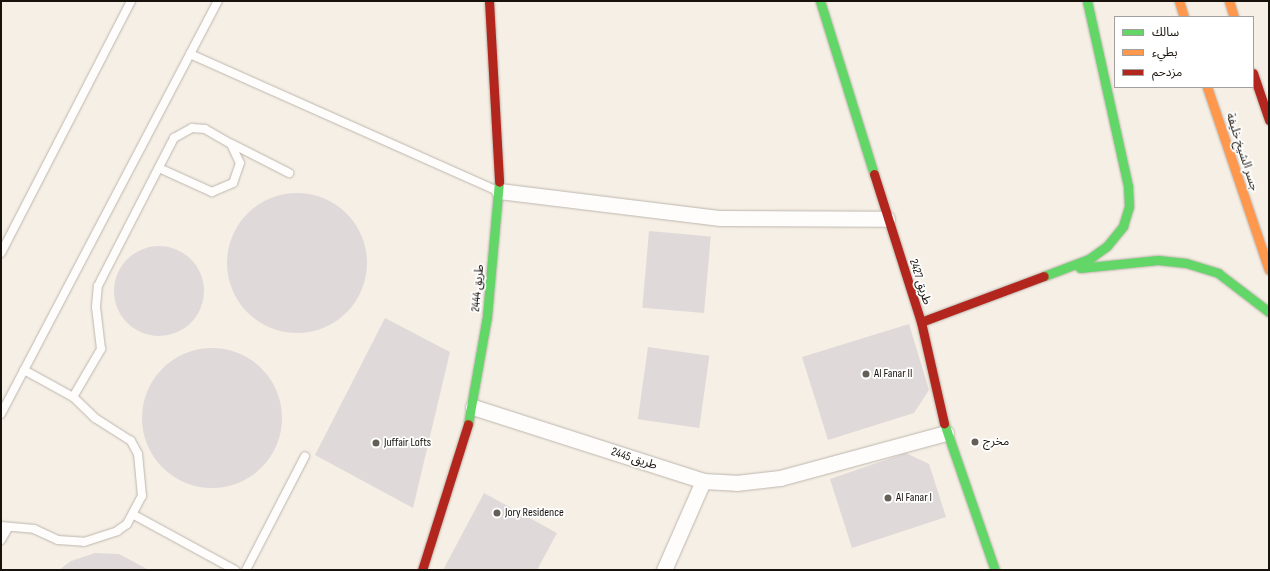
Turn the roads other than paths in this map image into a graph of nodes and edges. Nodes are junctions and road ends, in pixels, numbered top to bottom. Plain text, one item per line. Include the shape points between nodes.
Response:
1 (130, 1) edge
2 (218, 1) edge
3 (489, 1) edge
4 (820, 1) edge
5 (1087, 1) edge
6 (1179, 1) edge
7 (1229, 1) edge
8 (1184, 16) edge
9 (1234, 16) edge
10 (190, 54) junction
11 (1254, 75) edge
12 (1207, 88) edge
13 (1269, 120) edge
14 (231, 144) junction
15 (159, 168) junction
16 (289, 173) dead end
17 (499, 191) junction
18 (887, 219) junction
19 (1, 253) edge
20 (1269, 270) edge
21 (1061, 271) junction
22 (1269, 312) edge
23 (921, 322) junction
24 (24, 370) junction
25 (73, 397) junction
26 (473, 407) junction
27 (1, 414) edge
28 (946, 433) junction
29 (306, 456) dead end
30 (703, 482) junction
31 (134, 515) junction
32 (4, 527) edge
33 (1, 540) edge
34 (235, 570) edge
35 (246, 570) edge
36 (422, 570) edge
37 (664, 570) edge
38 (995, 570) edge

1 - 19 lane
2 - 10 lane
3 - 17 main road, طريق 2444
4 - 18 main road, طريق 2427
5 - 21 main road via 1123,160 1129,206 1123,226 1108,246 1089,259
6 - 8 main road
7 - 9 main road
10 - 17 lane
10 - 24 lane
11 - 13 main road
12 - 20 main road, جسر الشيخ خليفة
14 - 15 lane via 205,130 185,130 174,138
14 - 15 lane via 239,156 240,170 233,183 220,191 205,191
14 - 16 lane
15 - 25 lane via 98,286 96,307 101,349
17 - 18 street via 720,218
17 - 26 main road, طريق 2444 via 487,316
18 - 23 main road, طريق 2427
21 - 22 main road via 1158,260 1186,263 1218,273
21 - 23 main road
23 - 28 main road, طريق 2427
24 - 25 lane
24 - 27 lane
25 - 31 lane via 95,418 126,436 135,447 144,485
26 - 30 street, طريق 2445
26 - 36 main road, طريق 2444
28 - 30 street, طريق 2445 via 780,478 736,483
28 - 38 main road, طريق 2427
29 - 35 lane
30 - 37 street
31 - 32 lane via 117,531 84,542 58,540 34,529
31 - 34 lane
32 - 33 lane

